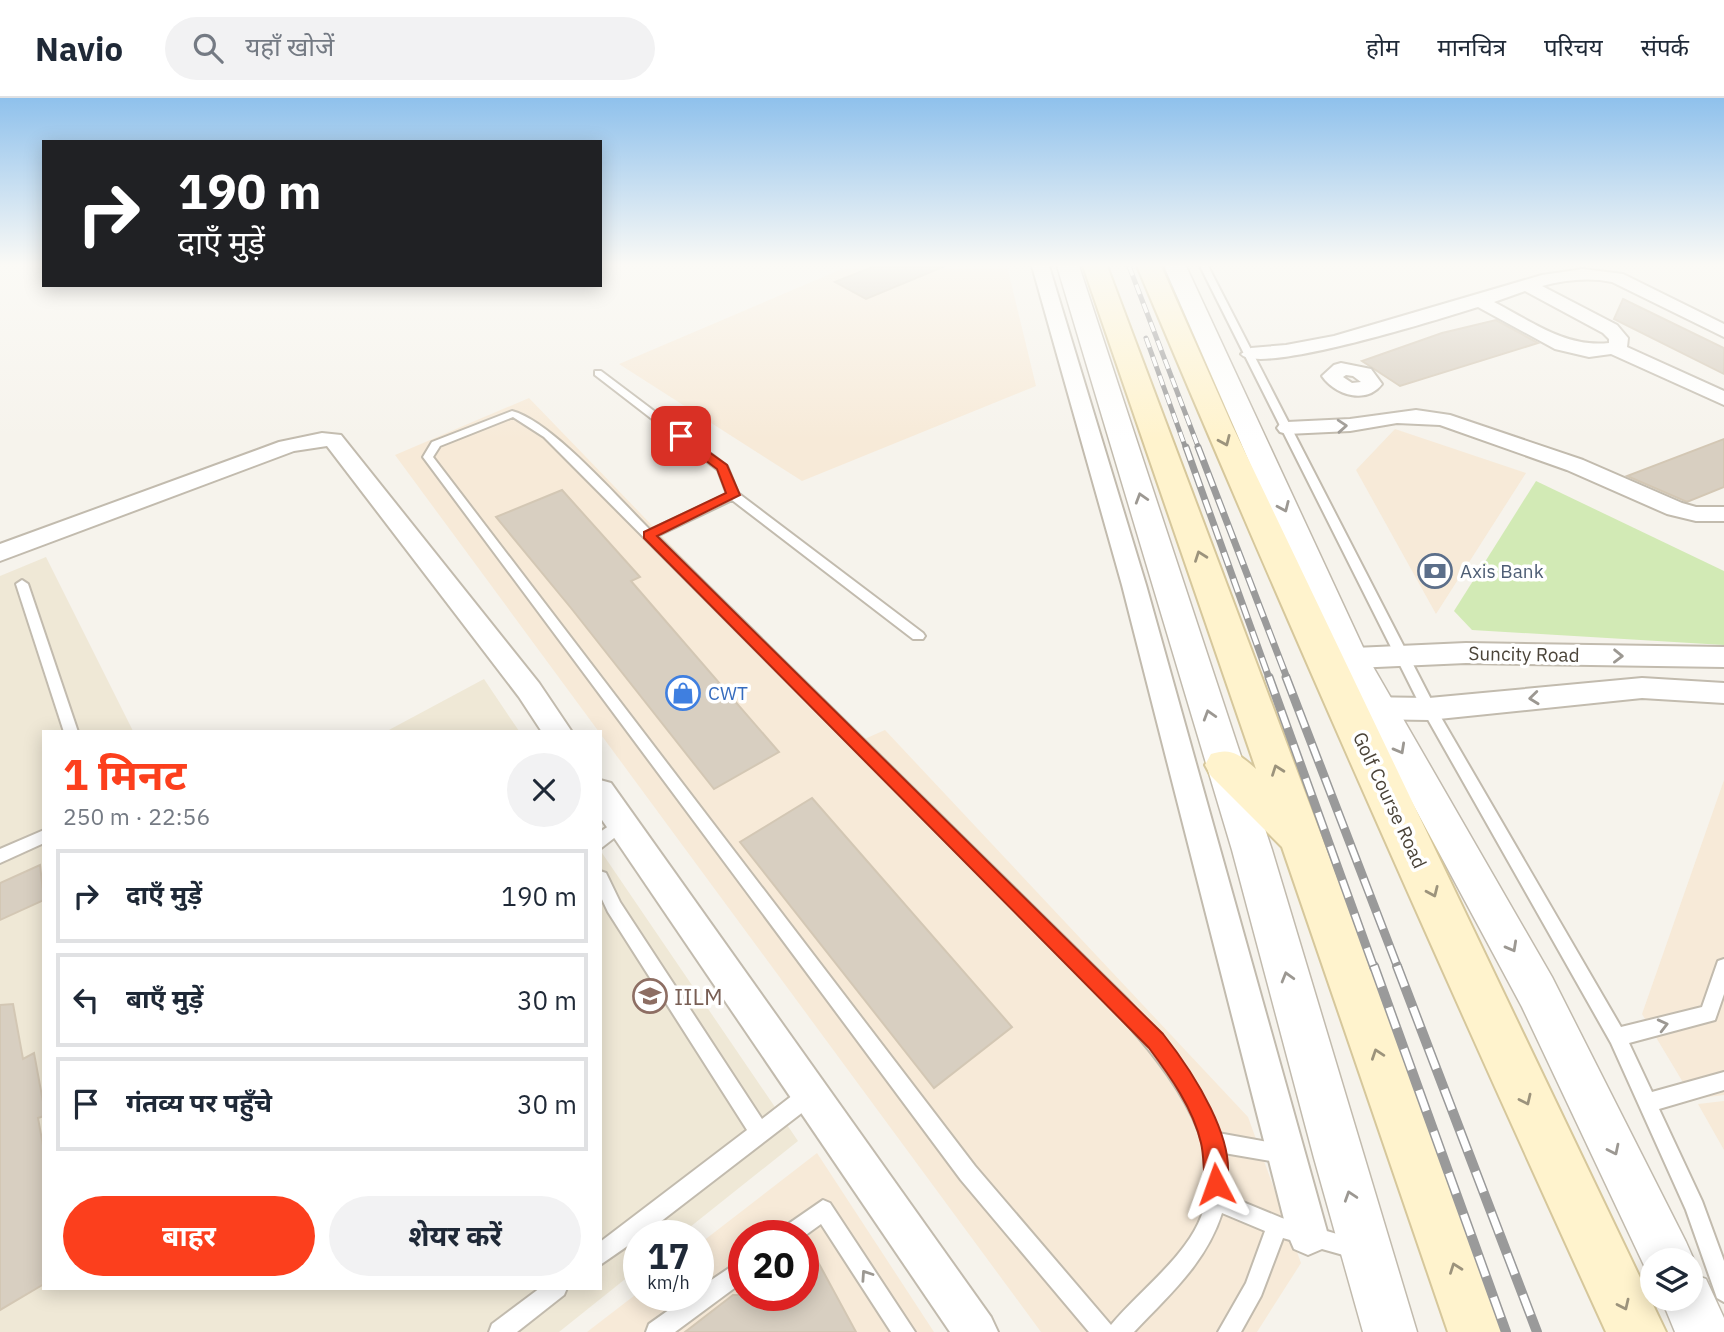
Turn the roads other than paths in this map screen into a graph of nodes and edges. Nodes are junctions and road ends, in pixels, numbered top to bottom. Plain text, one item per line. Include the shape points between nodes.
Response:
1 (1057, 324) edge
2 (1086, 324) edge
3 (1116, 324) edge
4 (1177, 324) edge
5 (1199, 324) edge
6 (1235, 324) edge
7 (1398, 324) edge
8 (1523, 324) edge
9 (1598, 324) edge
10 (1316, 347) junction
11 (1614, 348) junction
12 (1251, 354) junction
13 (598, 373) dead end
14 (1724, 399) edge
15 (1397, 417) junction
16 (1287, 428) junction
17 (733, 495) junction
18 (1724, 514) edge
19 (649, 535) junction
20 (0, 553) edge
21 (22, 584) dead end
22 (918, 636) dead end
23 (1403, 656) junction
24 (1724, 657) edge
25 (1338, 659) junction
26 (1724, 693) edge
27 (1362, 708) junction
28 (1429, 709) junction
29 (70, 730) edge
30 (557, 730) edge
31 (1225, 765) junction
32 (602, 799) edge
33 (611, 832) edge
34 (42, 837) edge
35 (1302, 841) junction
36 (0, 856) edge
37 (602, 882) edge
38 (1724, 967) edge
39 (1617, 1037) junction
40 (1724, 1082) edge
41 (810, 1094) junction
42 (1647, 1103) junction
43 (760, 1133) junction
44 (1212, 1142) junction
45 (1288, 1153) junction
46 (1215, 1200) junction
47 (810, 1220) edge
48 (1295, 1231) junction
49 (1662, 1248) edge
50 (1367, 1251) junction
51 (602, 1253) edge
52 (728, 1280) edge
53 (554, 1290) edge
54 (1724, 1291) edge
55 (1693, 1311) edge
56 (500, 1332) edge
57 (657, 1332) edge
58 (904, 1332) edge
59 (976, 1332) edge
60 (1102, 1332) edge
61 (1119, 1332) edge
62 (1229, 1332) edge
63 (1390, 1332) edge
64 (1478, 1332) edge
65 (1636, 1332) edge
66 (1703, 1332) edge

1 - 45 street via 1134,585
31 -> 2 street
35 -> 3 main road
4 -> 25 main road
5 -> 25 street
6 - 12 lane
7 - 10 street
8 - 11 street via 1562,345 1589,351
9 - 11 street via 1619,338
10 - 12 street
10 - 15 street via 1341,369 1370,377 1372,384 1366,389
11 - 14 street
12 - 16 lane
13 - 17 lane via 723,468
16 -> 15 street
15 - 18 street via 1443,419 1575,466 1675,509
16 - 23 lane
17 - 19 lane
17 - 22 lane
19 - 44 lane via 1156,1041 1177,1068
19 - 60 lane via 548,435 520,416 499,418 430,450 428,457 435,468 968,1173
20 - 30 street via 136,499 292,446 333,440
21 - 29 lane
23 -> 24 street, Suncity Road
23 - 25 street, Suncity Road
23 - 28 lane
25 - 27 street
26 -> 28 street, Suncity Road via 1642,688
27 - 28 street, Suncity Road
27 -> 49 street via 1537,992
27 -> 65 main road, Golf Course Road via 1513,1071
28 - 39 lane
31 - 35 main road
50 -> 31 street
32 - 33 street
33 - 41 street
34 - 36 lane
64 -> 35 main road
37 - 43 lane
39 -> 38 lane via 1709,1014
39 - 42 lane
40 - 42 lane
41 - 43 lane
41 - 59 street
42 - 54 lane via 1695,1208
43 - 51 lane
44 - 45 lane
44 - 46 lane via 1217,1167
45 - 48 street
46 - 48 lane
46 - 61 lane via 1212,1217 1186,1260
58 -> 47 lane via 823,1210
48 - 50 lane
48 - 62 lane via 1271,1237 1254,1289
50 - 63 street
52 - 57 lane
53 - 56 lane
55 - 66 street

